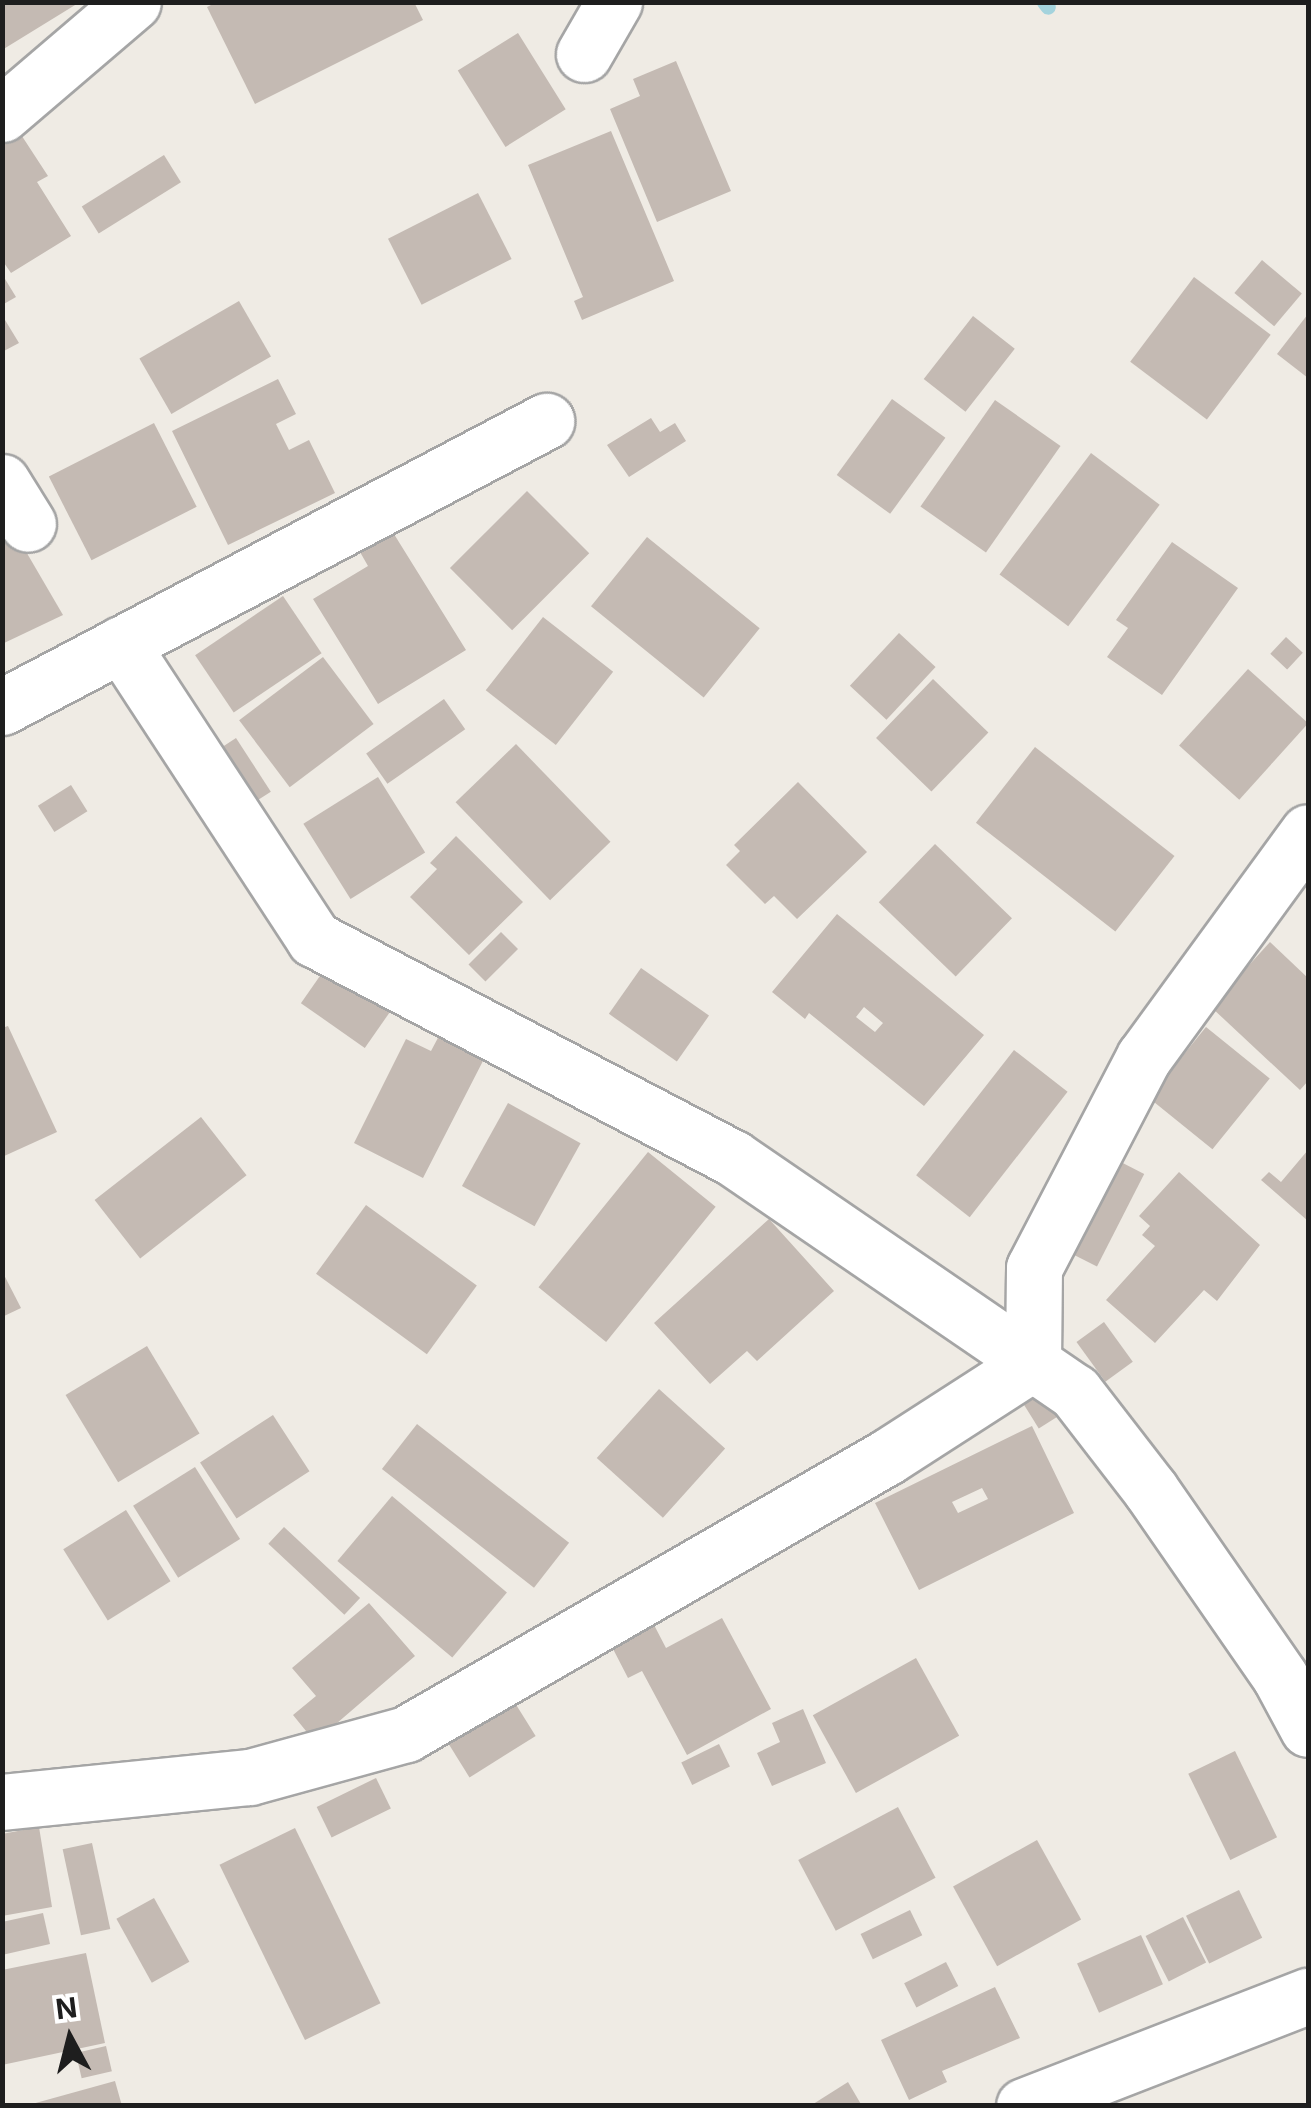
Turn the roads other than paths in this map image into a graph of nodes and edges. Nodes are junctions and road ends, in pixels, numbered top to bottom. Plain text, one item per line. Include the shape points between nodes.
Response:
1 (132, 2) edge
2 (614, 2) edge
3 (584, 54) dead end
4 (2, 114) edge
5 (546, 422) dead end
6 (121, 644) junction
7 (2, 708) edge
8 (1308, 832) edge
9 (1032, 1363) junction
10 (1308, 1729) edge
11 (2, 1802) edge
12 (1308, 1996) edge
13 (1024, 2106) edge

1 - 4 street
2 - 3 street
5 - 6 street
6 - 7 street
6 - 9 street via 314,939 733,1158
8 - 9 street via 1135,1074 1034,1268
9 - 10 street via 1074,1392 1150,1489 1280,1677
9 - 11 street via 886,1457 406,1734 250,1777
12 - 13 street

